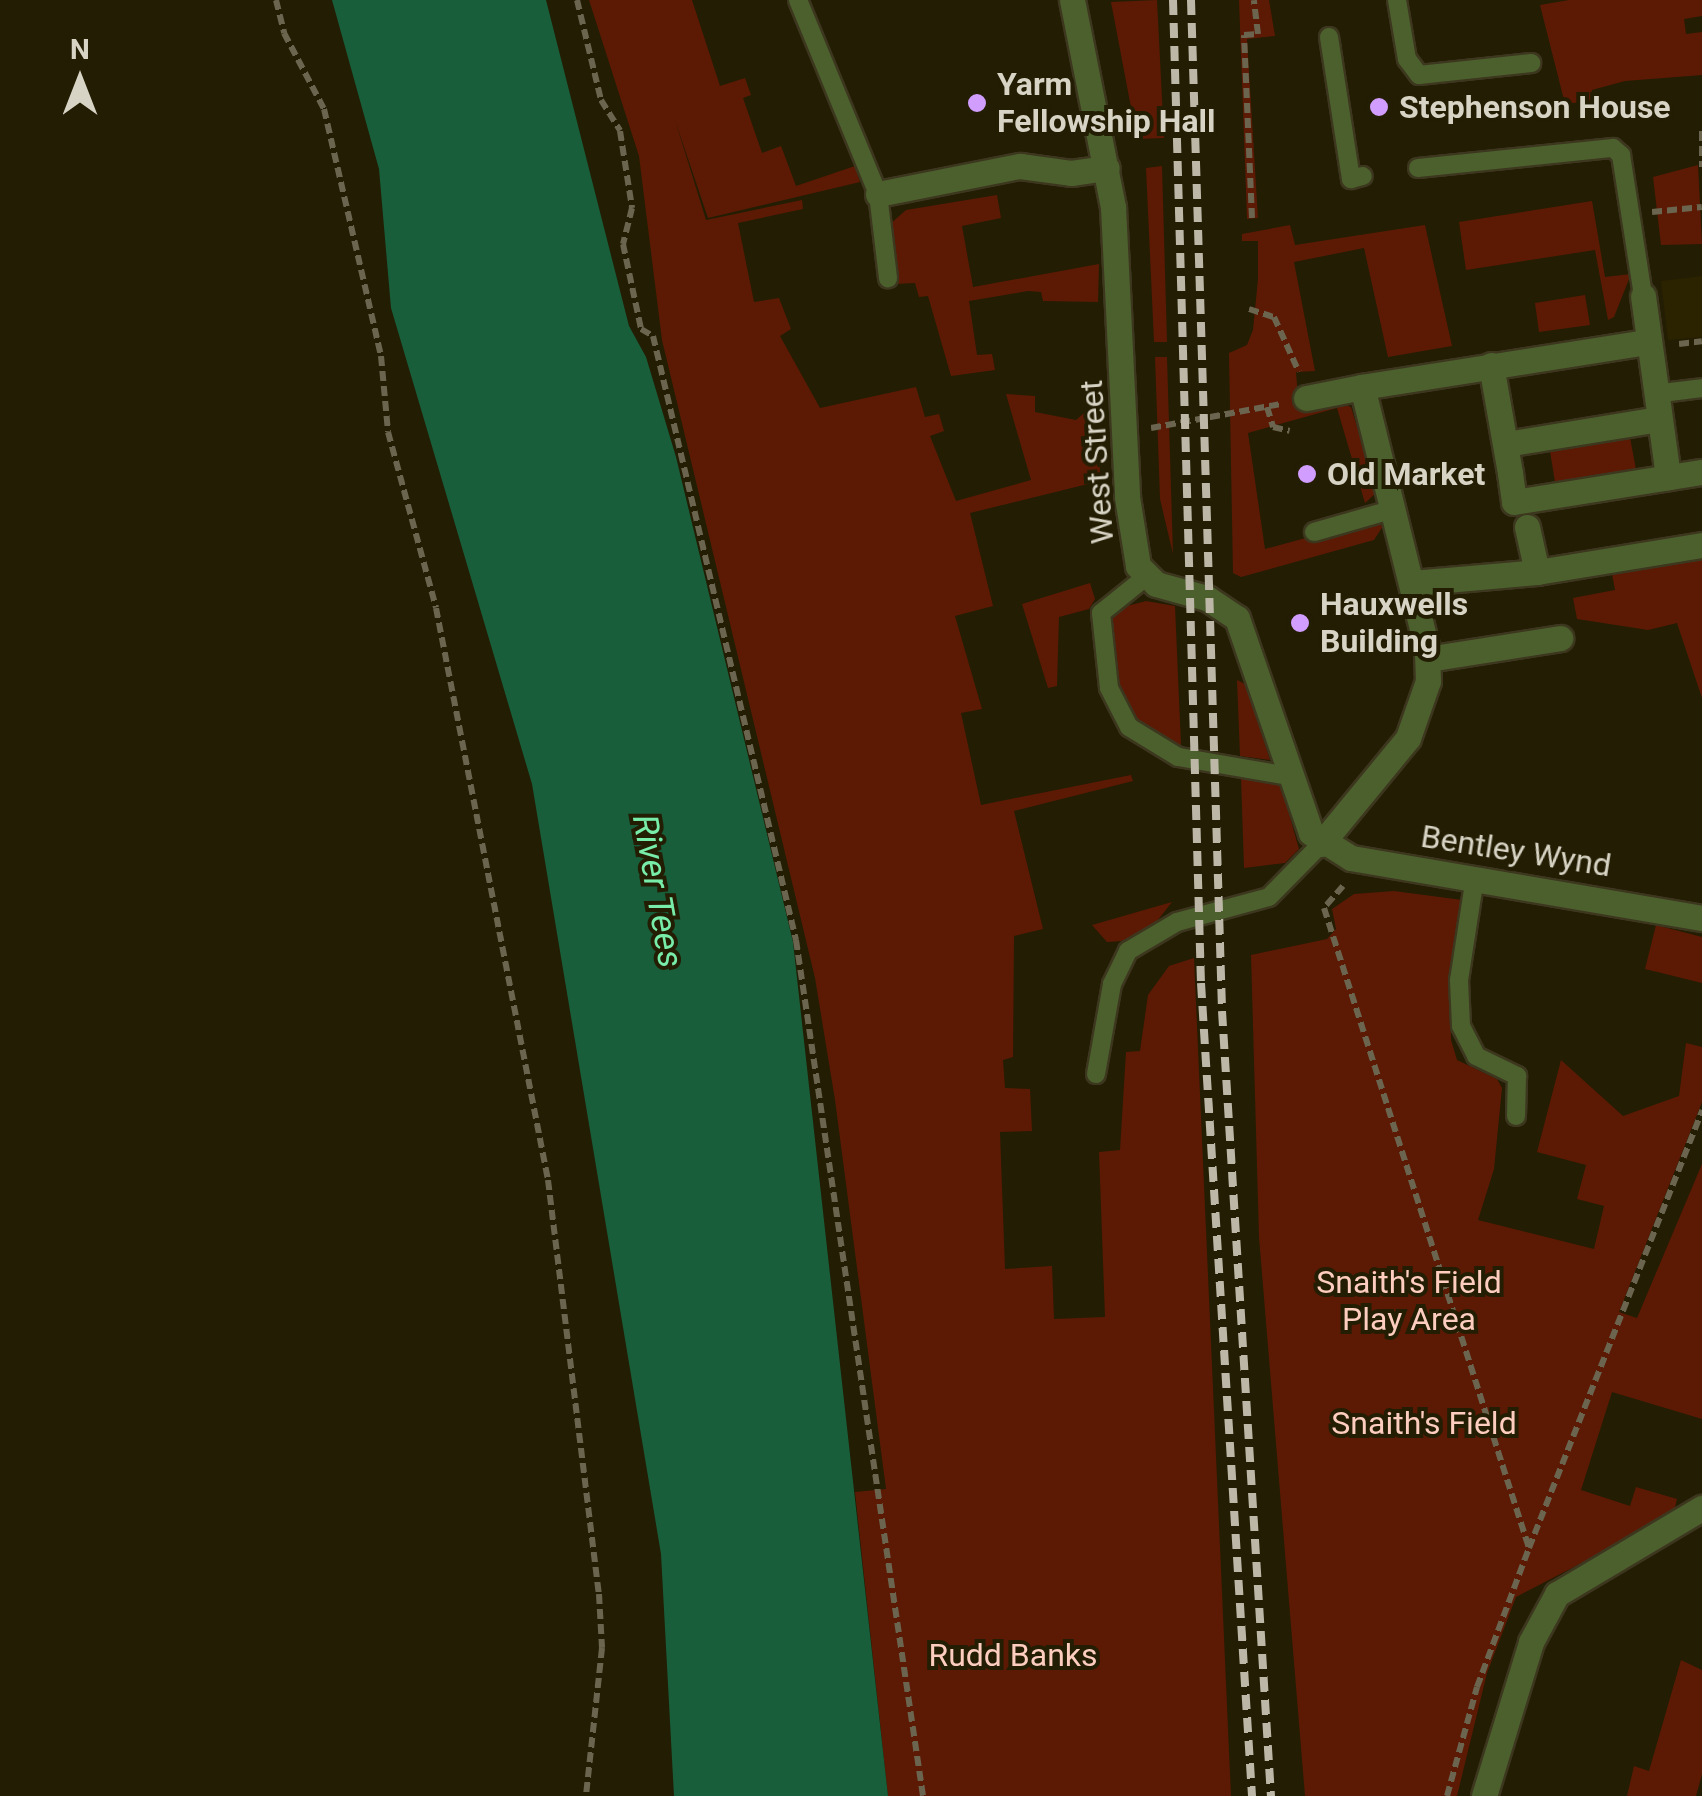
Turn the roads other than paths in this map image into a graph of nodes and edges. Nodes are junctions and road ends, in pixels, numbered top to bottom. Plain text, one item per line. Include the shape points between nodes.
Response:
1 (798, 0) edge
2 (1072, 0) edge
3 (1396, 0) edge
4 (1329, 37) dead end
5 (1531, 63) dead end
6 (1427, 167) dead end
7 (1106, 168) junction
8 (1363, 176) dead end
9 (878, 194) junction
10 (888, 278) dead end
11 (1643, 296) joint
12 (1647, 342) junction
13 (1491, 365) junction
14 (1362, 386) junction
15 (1702, 388) edge
16 (1306, 398) road end
17 (1656, 406) junction
18 (1506, 444) junction
19 (1702, 472) edge
20 (1668, 476) junction
21 (1394, 510) junction
22 (1527, 527) dead end
23 (1314, 532) dead end
24 (1702, 546) edge
25 (1536, 572) junction
26 (1146, 576) junction
27 (1412, 583) junction
28 (1560, 638) dead end
29 (1428, 659) junction
30 (1289, 776) junction
31 (1321, 844) junction
32 (1475, 877) junction
33 (1702, 918) edge
34 (1096, 1074) dead end
35 (1516, 1116) dead end
36 (1702, 1508) edge
37 (1484, 1796) edge

1 - 9 lane
2 - 7 street, West Street
3 - 5 lane via 1408,60 1420,75
4 - 8 lane via 1351,178
6 - 11 lane via 1613,148 1622,156
7 - 9 street via 1071,173 1020,166
7 - 26 street, West Street via 1119,257 1132,542
9 - 10 lane
11 - 12 street
12 - 13 street
12 - 17 street
13 - 14 street
13 - 18 street
14 - 16 street
14 - 21 street
15 - 17 lane
17 - 18 street
17 - 20 street
18 - 20 street via 1514,502
19 - 20 street
21 - 23 lane
21 - 27 street
22 - 25 street
24 - 25 street
25 - 27 street
26 - 30 street, West Street via 1215,601 1237,618
26 - 30 lane via 1100,613 1110,688 1129,727 1178,757
27 - 29 street
28 - 29 street
29 - 31 street via 1423,706 1408,738
30 - 31 street, West Street
31 - 32 street, Bentley Wynd via 1352,858
31 - 34 lane via 1269,897 1177,922 1128,951 1112,984
32 - 33 street, Bentley Wynd
32 - 35 lane via 1460,980 1461,1026 1476,1056 1517,1076
36 - 37 street via 1558,1594 1531,1642

